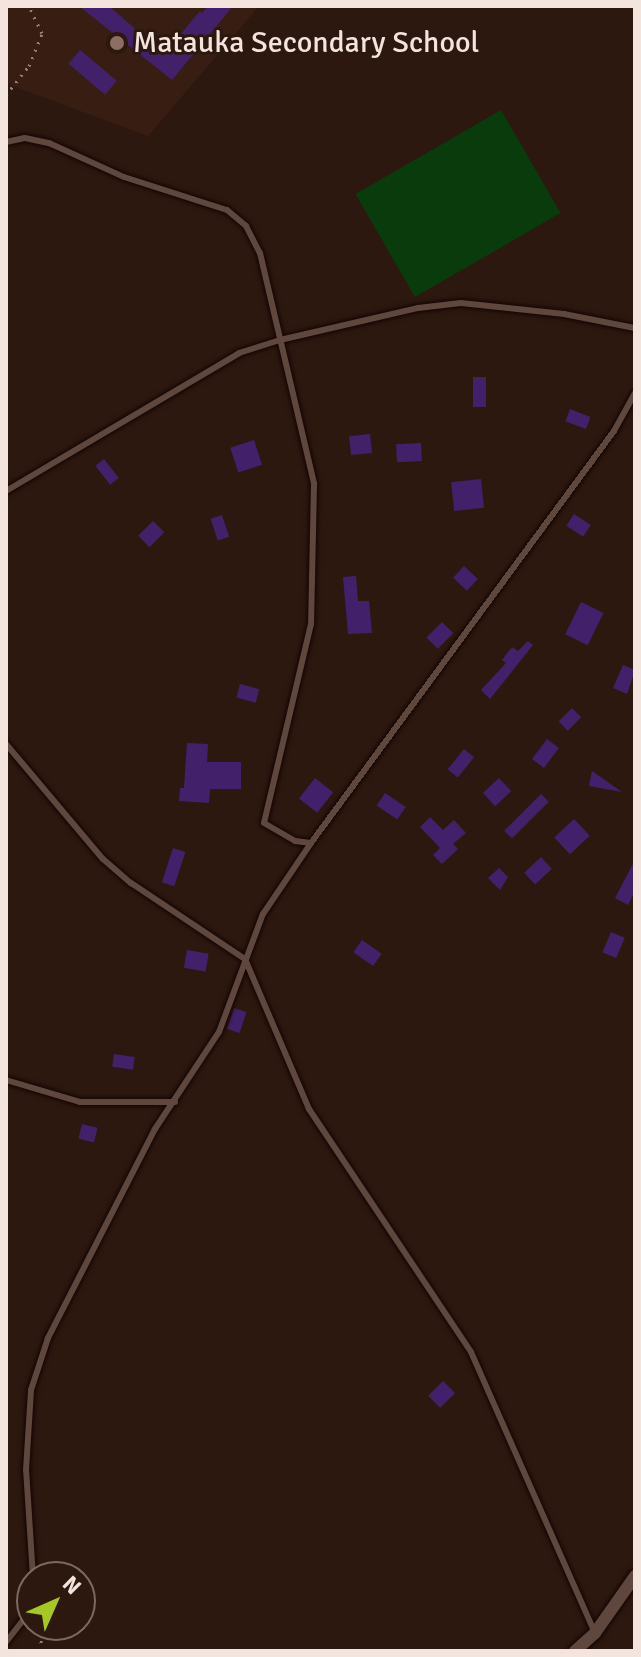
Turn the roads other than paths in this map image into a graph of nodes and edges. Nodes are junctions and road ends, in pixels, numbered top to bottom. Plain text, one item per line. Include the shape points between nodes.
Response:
1 (6, 142) edge
2 (635, 328) edge
3 (280, 340) junction
4 (635, 393) edge
5 (6, 491) edge
6 (6, 744) edge
7 (311, 843) junction
8 (245, 959) junction
9 (6, 1080) edge
10 (175, 1102) junction
11 (32, 1561) edge
12 (635, 1576) edge
13 (595, 1633) junction
14 (575, 1651) edge

1 - 3 lane via 25,138 49,143 124,177 227,210 246,226 260,253
2 - 3 lane via 461,303
3 - 5 lane via 239,353
3 - 7 lane via 314,484 311,624 264,823 295,841
4 - 7 lane via 614,431
6 - 8 lane via 103,859
7 - 8 lane via 263,914
8 - 10 lane via 219,1032
8 - 13 lane via 309,1109 471,1352
9 - 10 lane via 80,1102
10 - 11 lane via 155,1129 48,1338 31,1390 26,1470
12 - 13 street
13 - 14 street

